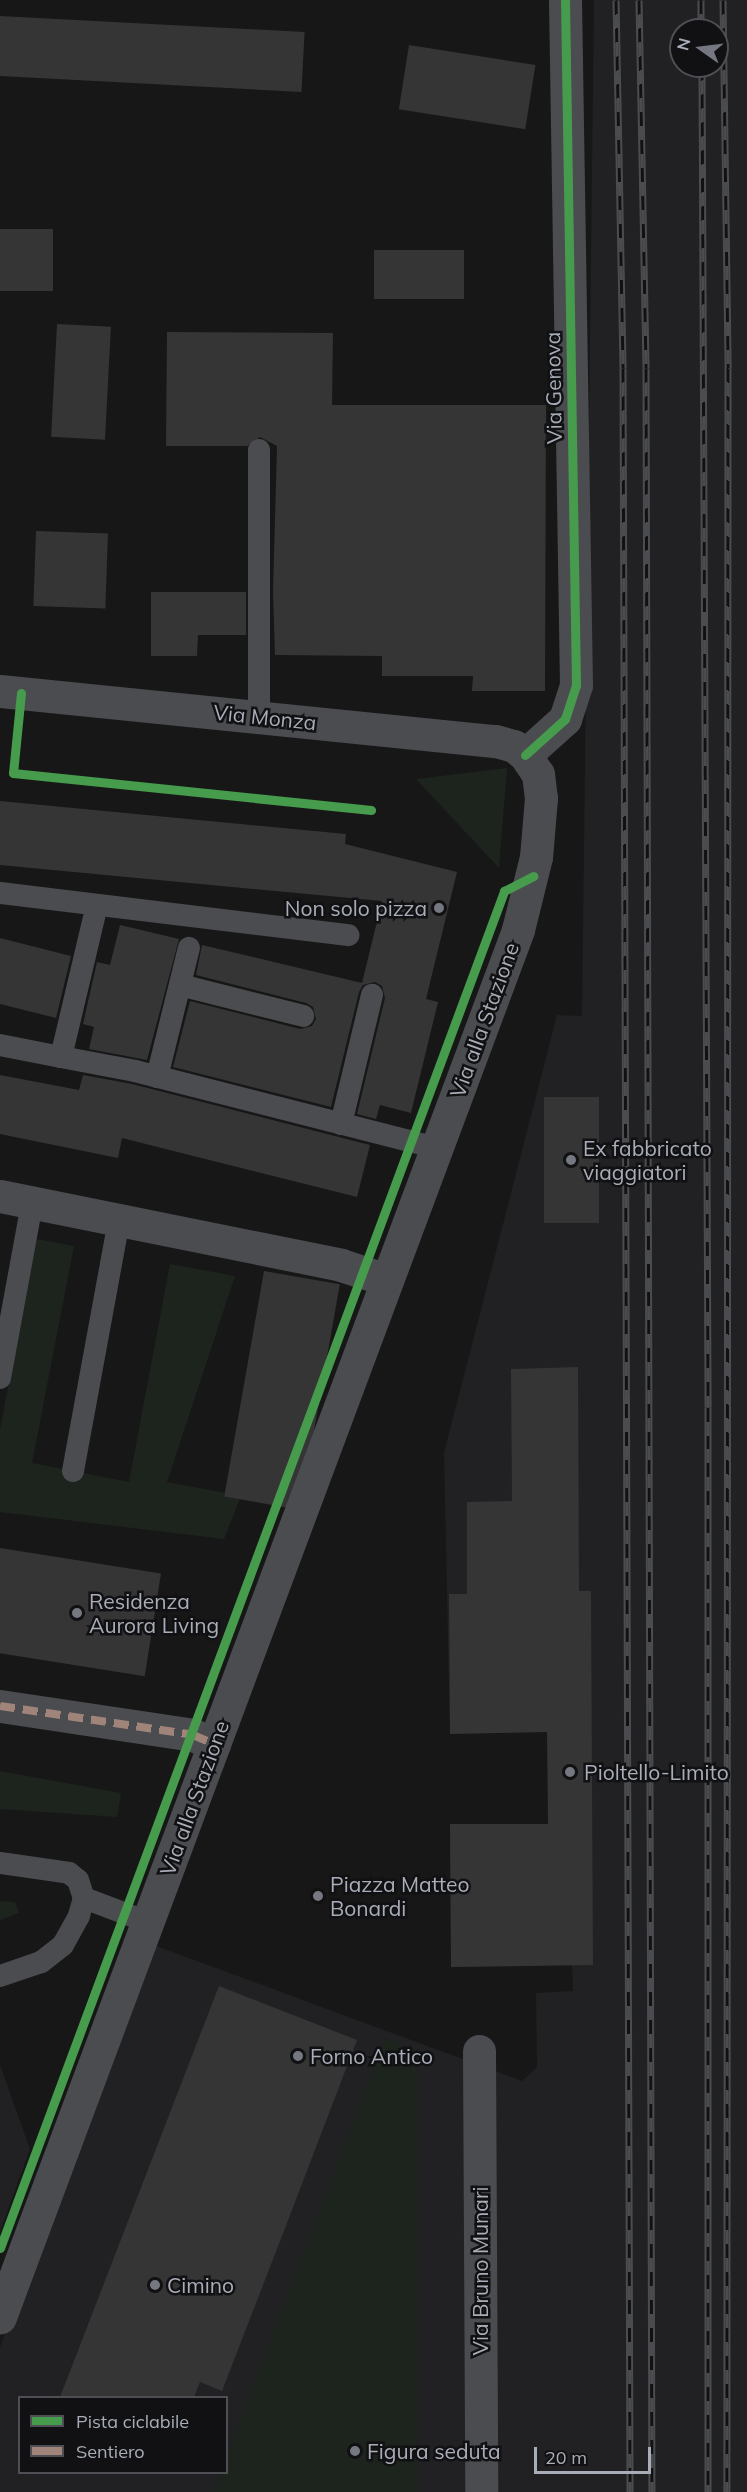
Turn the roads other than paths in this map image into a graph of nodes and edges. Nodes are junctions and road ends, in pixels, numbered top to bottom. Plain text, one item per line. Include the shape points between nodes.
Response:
1 (565, 0) edge
2 (259, 450) dead end
3 (0, 691) edge
4 (259, 716) junction
5 (525, 755) junction
6 (0, 893) edge
7 (97, 905) junction
8 (348, 935) dead end
9 (189, 948) dead end
10 (180, 985) junction
11 (372, 995) dead end
12 (303, 1016) dead end
13 (0, 1046) edge
14 (61, 1057) junction
15 (146, 1074) junction
16 (341, 1124) junction
17 (436, 1148) junction
18 (0, 1196) edge
19 (32, 1203) junction
20 (119, 1220) junction
21 (387, 1280) junction
22 (0, 1378) edge
23 (73, 1471) dead end
24 (0, 1706) edge
25 (214, 1744) junction
26 (0, 1863) edge
27 (84, 1898) junction
28 (148, 1922) junction
29 (0, 1976) edge
30 (479, 2051) dead end
31 (0, 2317) edge
32 (481, 2492) edge

1 - 5 street, Via Genova via 576,685 565,719
2 - 4 lane
3 - 4 street, Via Monza
4 - 5 street, Via Monza via 475,738 514,746
5 - 17 street, Via alla Stazione via 538,774 541,798 533,876 518,930
6 - 7 lane
7 - 8 lane
7 - 14 lane
9 - 10 lane
10 - 12 lane
10 - 15 lane
11 - 16 lane
13 - 14 lane
14 - 15 lane
15 - 16 lane
16 - 17 lane
17 - 21 street, Via alla Stazione
18 - 19 street
19 - 20 street
19 - 22 lane
20 - 21 street via 340,1265
20 - 23 lane
21 - 25 street, Via alla Stazione
24 - 25 street via 193,1736
25 - 28 street, Via alla Stazione
26 - 27 lane via 69,1873 78,1880
27 - 28 lane
27 - 29 lane via 63,1945 41,1962
28 - 31 street, Via alla Stazione
30 - 32 street, Via Bruno Munari

